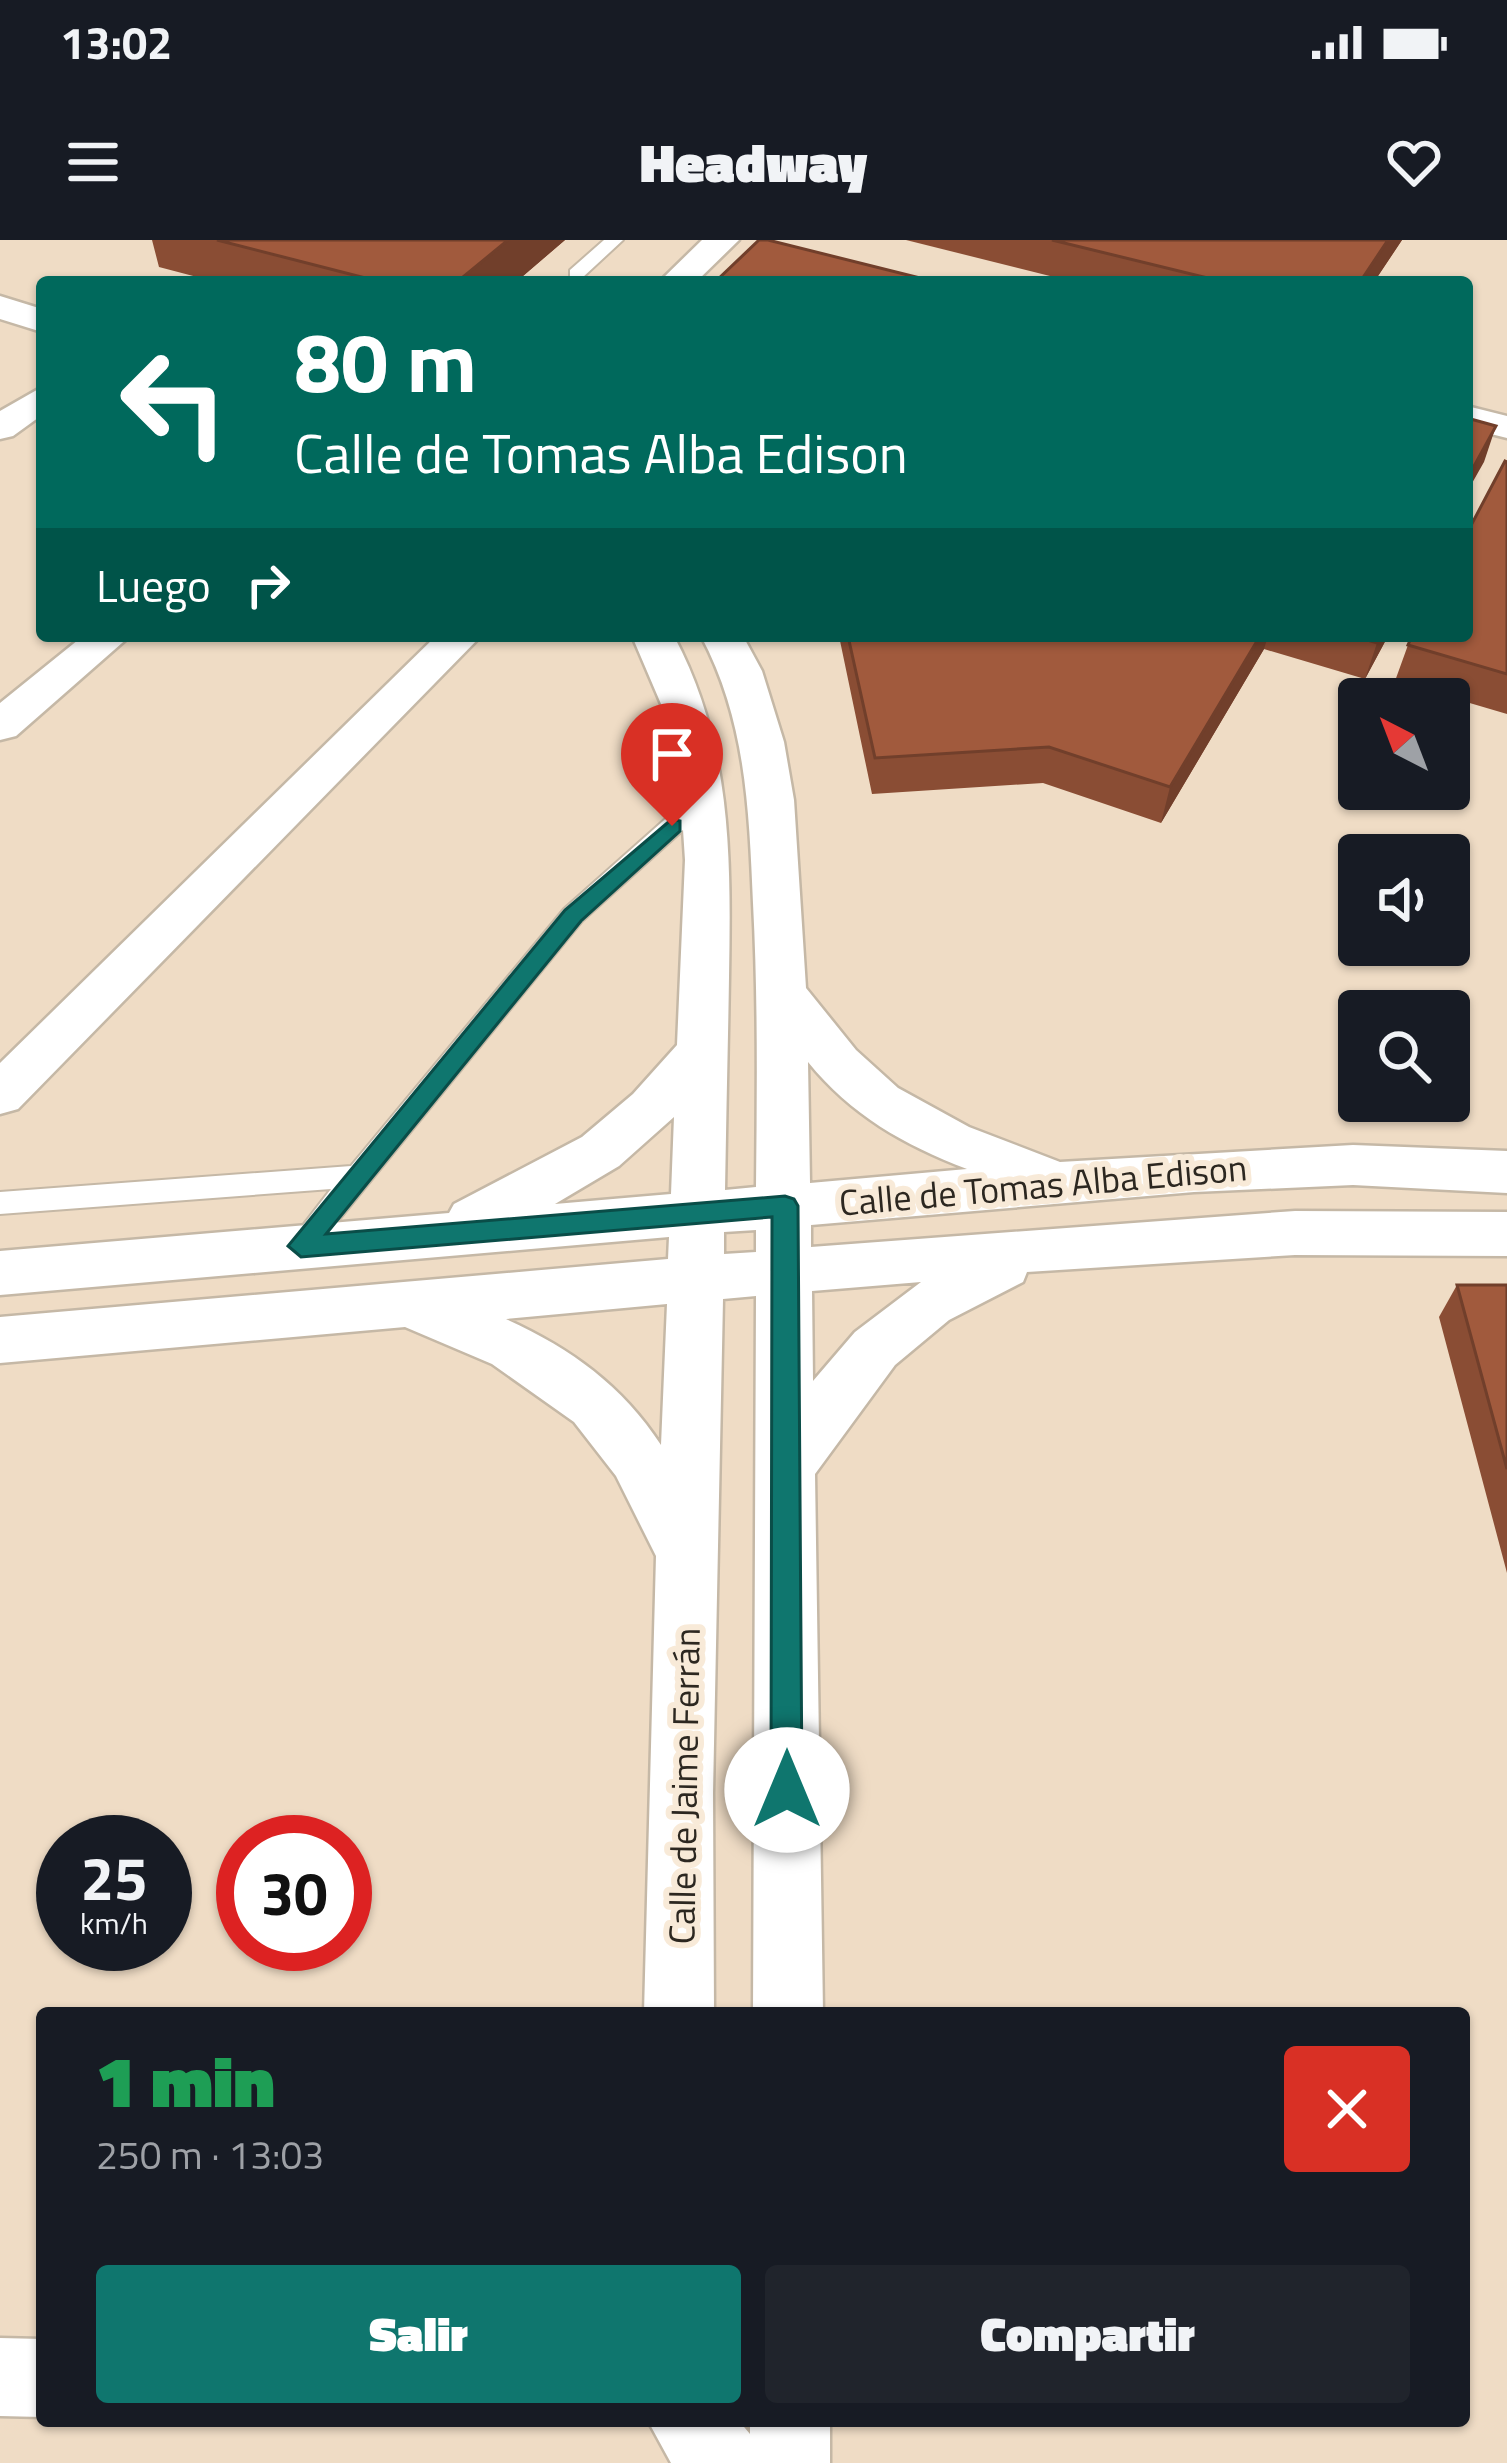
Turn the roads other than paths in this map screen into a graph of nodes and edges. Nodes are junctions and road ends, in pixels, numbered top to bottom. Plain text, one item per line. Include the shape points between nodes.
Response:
1 (614, 240) edge
2 (722, 240) edge
3 (576, 274) dead end
4 (683, 276) edge
5 (0, 308) edge
6 (36, 319) edge
7 (36, 402) edge
8 (1473, 418) edge
9 (1507, 427) edge
10 (0, 428) edge
11 (102, 642) edge
12 (454, 642) edge
13 (656, 642) edge
14 (725, 642) edge
15 (0, 727) edge
16 (706, 796) junction
17 (782, 992) junction
18 (702, 1050) junction
19 (0, 1095) edge
20 (1507, 1172) edge
21 (358, 1176) junction
22 (1060, 1184) junction
23 (0, 1203) edge
24 (785, 1206) junction
25 (700, 1214) junction
26 (1507, 1234) edge
27 (437, 1235) junction
28 (301, 1246) junction
29 (1054, 1248) junction
30 (0, 1273) edge
31 (786, 1273) junction
32 (698, 1279) junction
33 (403, 1304) junction
34 (0, 1340) edge
35 (784, 1472) junction
36 (689, 1559) junction
37 (680, 2007) edge
38 (788, 2007) edge
39 (0, 2377) edge
40 (36, 2378) edge
41 (673, 2427) edge
42 (693, 2427) edge
43 (790, 2427) edge
44 (670, 2463) edge
45 (722, 2463) edge
46 (790, 2463) edge

1 - 3 lane
2 - 4 street
5 - 6 street
7 - 10 street
8 - 9 street
11 - 15 street
12 - 19 street
13 - 16 street, Calle de Jaime Ferrán via 683,692
14 - 17 street via 762,742
16 - 18 street, Calle de Jaime Ferrán
16 - 21 lane via 573,915
17 - 22 street via 876,1100
17 - 24 street
18 - 25 street, Calle de Jaime Ferrán
18 - 27 street, Calle de Tomas Alba Edison via 661,1103 605,1151
20 - 22 street, Calle de Tomas Alba Edison via 1286,1166
21 - 23 lane
21 - 28 lane
22 - 24 street, Calle de Tomas Alba Edison
24 - 25 street, Calle de Tomas Alba Edison
24 - 31 street
25 - 27 street, Calle de Tomas Alba Edison
25 - 32 street, Calle de Jaime Ferrán
26 - 29 street, Calle de Tomas Alba Edison via 1295,1233
27 - 28 street, Calle de Tomas Alba Edison
28 - 30 street, Calle de Tomas Alba Edison
29 - 31 street, Calle de Tomas Alba Edison
29 - 35 street, Calle de Tomas Alba Edison via 964,1283 884,1336 832,1396
31 - 32 street, Calle de Tomas Alba Edison
31 - 35 street
32 - 33 street, Calle de Tomas Alba Edison
32 - 36 street, Calle de Jaime Ferrán
33 - 34 street, Calle de Tomas Alba Edison
33 - 36 street, Calle de Jaime Ferrán via 502,1340 586,1398 636,1456
35 - 38 street
36 - 37 street, Calle de Jaime Ferrán
39 - 40 street
41 - 44 street
42 - 45 street
43 - 46 street

